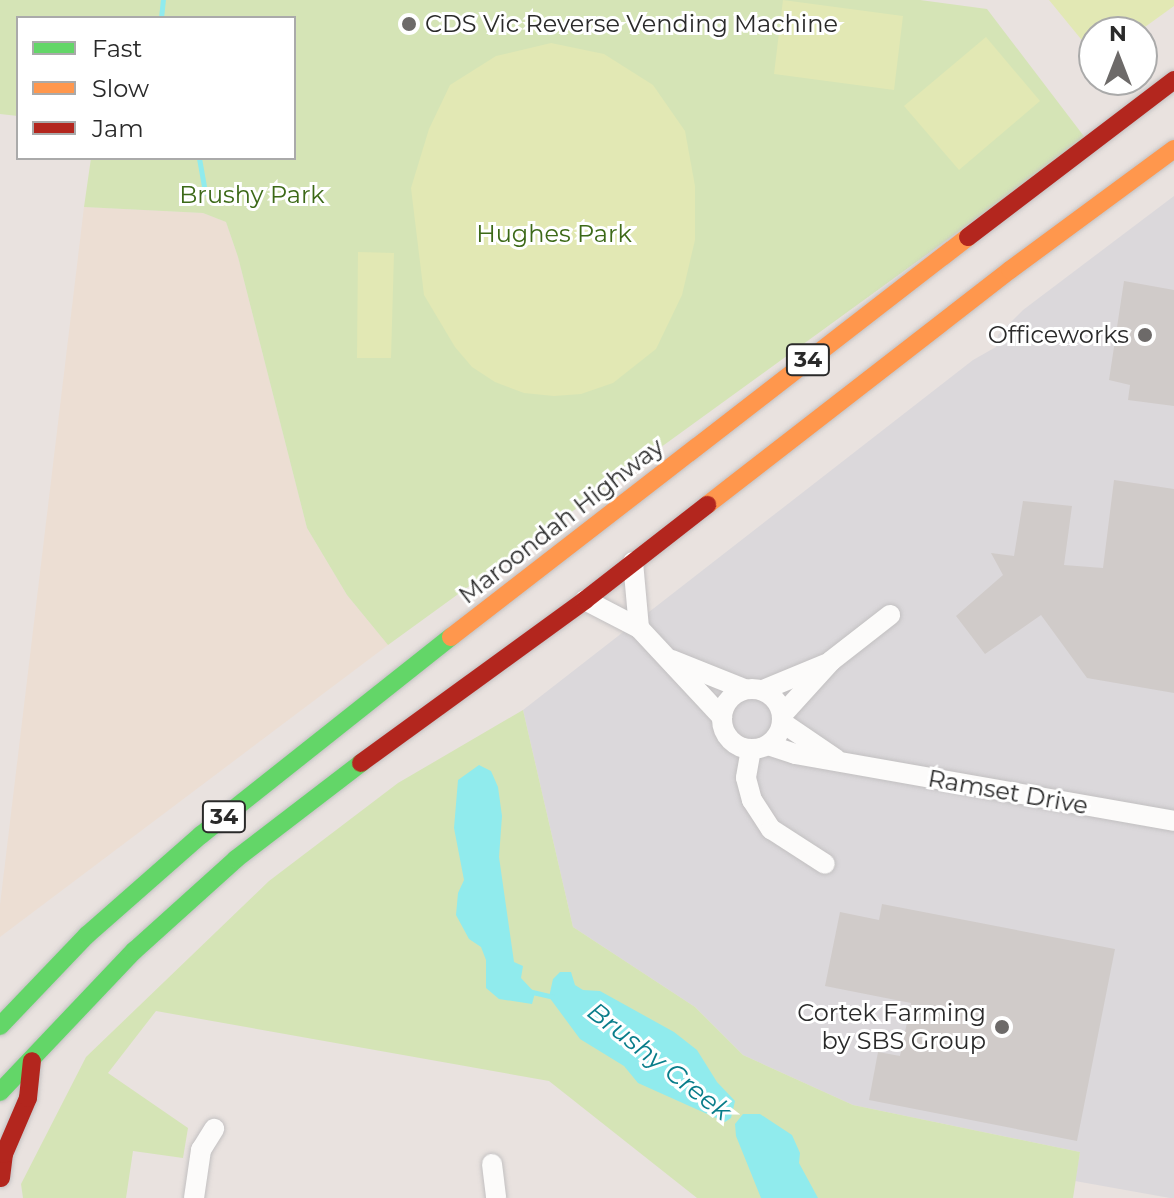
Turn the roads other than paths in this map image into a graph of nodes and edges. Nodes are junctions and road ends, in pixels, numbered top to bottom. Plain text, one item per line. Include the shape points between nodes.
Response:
1 (1174, 80) edge
2 (1174, 149) edge
3 (633, 562) junction
4 (585, 600) junction
5 (890, 615) dead end
6 (639, 628) junction
7 (665, 657) junction
8 (831, 661) junction
9 (754, 690) junction
10 (722, 717) junction
11 (783, 719) junction
12 (760, 747) junction
13 (842, 763) junction
14 (1174, 821) edge
15 (825, 864) dead end
16 (0, 1026) edge
17 (32, 1061) junction
18 (0, 1092) edge
19 (214, 1129) dead end
20 (492, 1164) dead end
21 (0, 1178) edge
22 (2, 1198) edge
23 (194, 1198) edge
24 (496, 1198) edge

1 - 16 main road, Maroondah Highway / 34 via 514,587 201,835 87,935
2 - 3 main road, 34
3 - 4 main road, 34
3 - 6 street
4 - 6 street
4 - 17 main road, 34 via 236,859 134,951
5 - 8 street
6 - 7 street
7 - 9 street
7 - 10 street
8 - 9 street
8 - 11 street
9 - 10 street via 729,699
9 - 11 street via 776,699
10 - 12 street via 733,742
11 - 12 street
11 - 13 street, Ramset Drive
12 - 13 street, Ramset Drive
12 - 15 street via 746,778 758,810 771,829
13 - 14 street, Ramset Drive
17 - 18 main road, 34
17 - 21 main road via 28,1098 4,1154
19 - 23 street via 201,1150
20 - 24 street
21 - 22 main road

